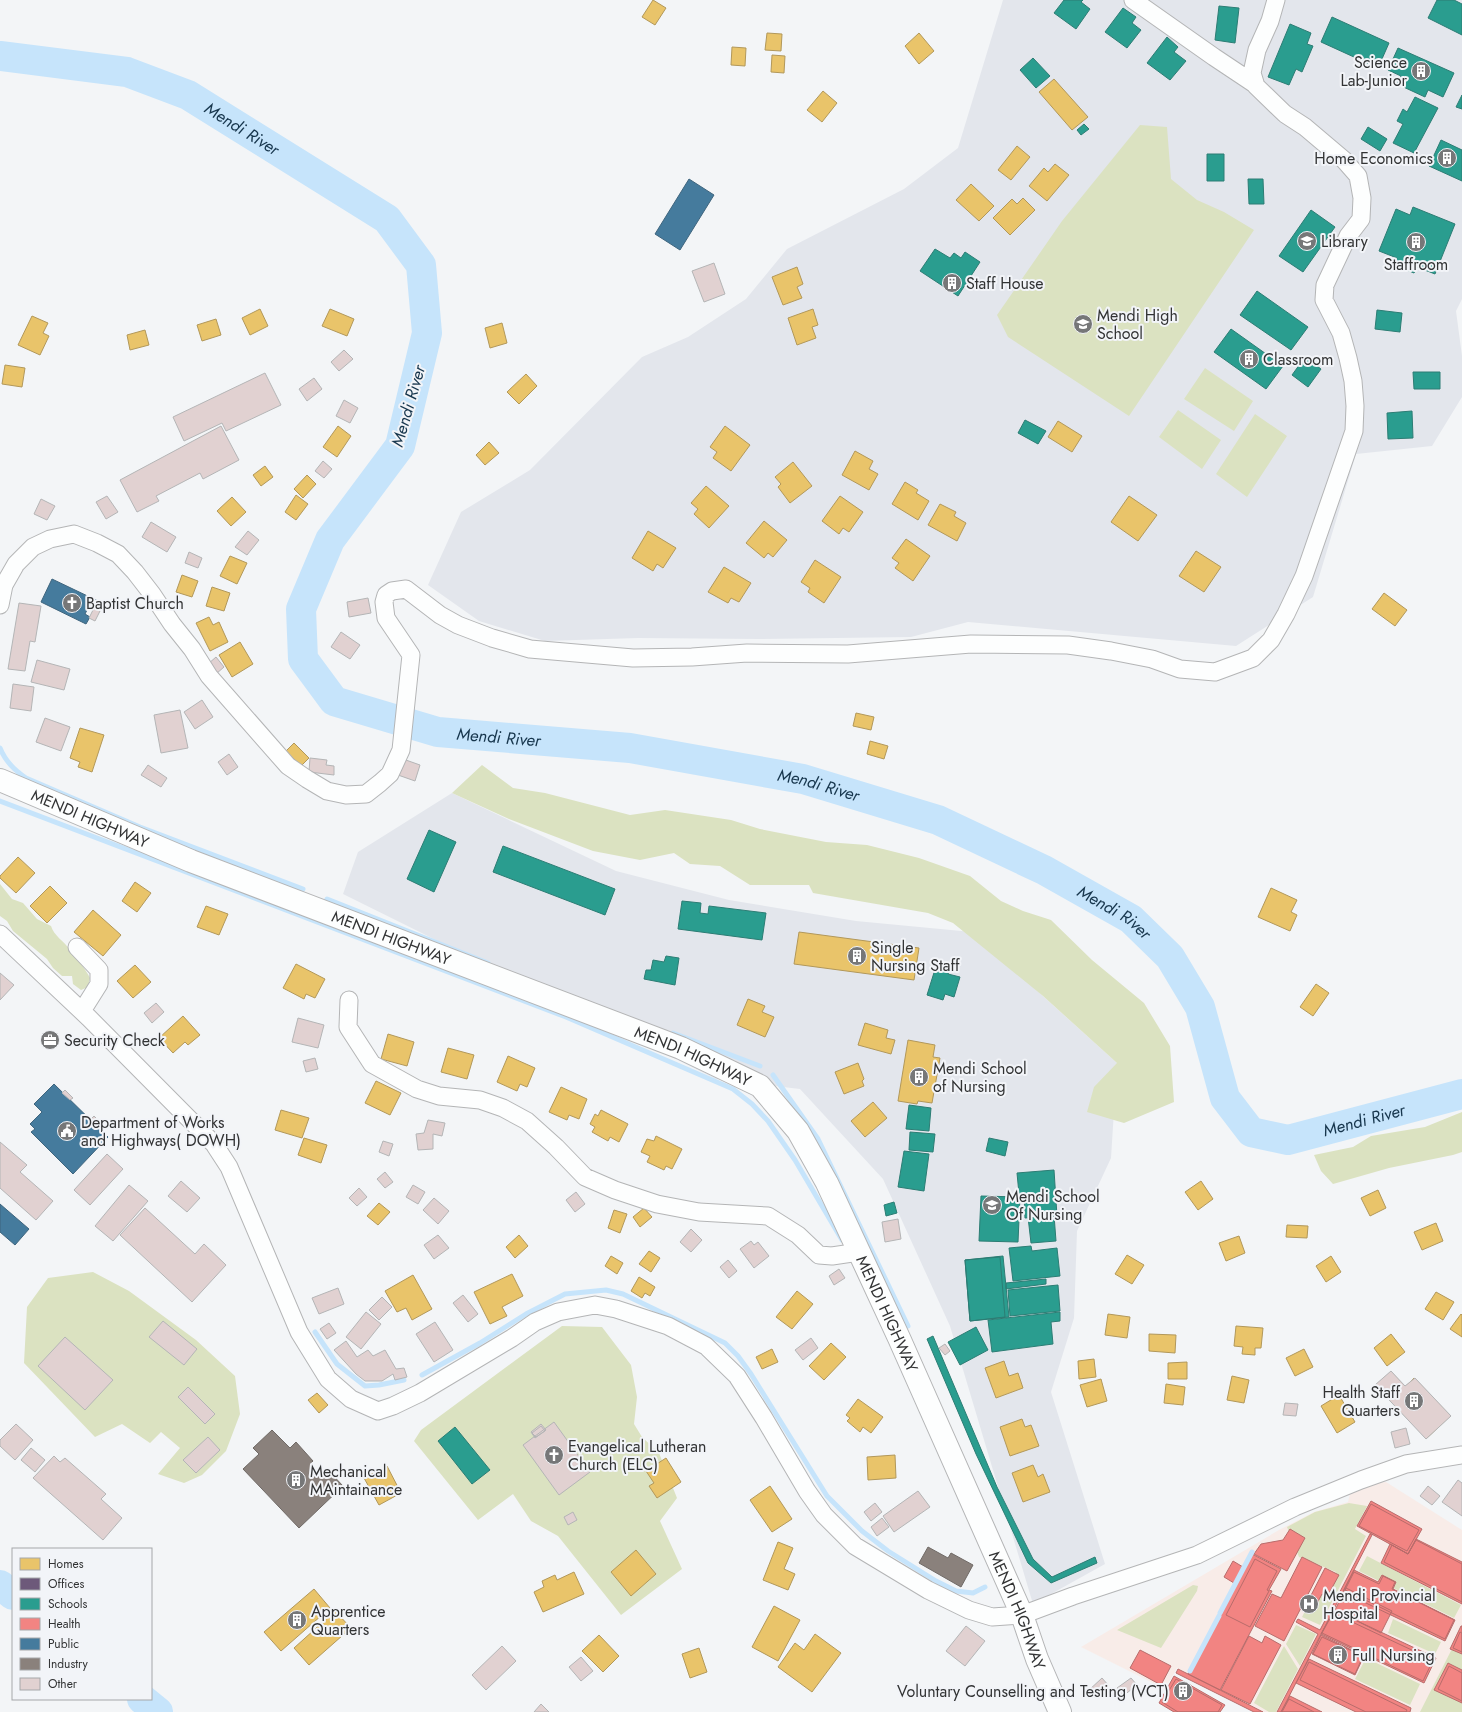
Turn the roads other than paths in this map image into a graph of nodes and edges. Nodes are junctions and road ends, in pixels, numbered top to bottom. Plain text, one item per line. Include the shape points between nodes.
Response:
1 (1133, 0) edge
2 (1276, 0) edge
3 (1254, 81) junction
4 (0, 605) edge
5 (0, 780) edge
6 (0, 934) edge
7 (77, 947) dead end
8 (349, 1000) dead end
9 (82, 1011) junction
10 (859, 1252) junction
11 (1462, 1455) edge
12 (1022, 1615) junction
13 (1060, 1712) edge

1 - 3 street via 1214,57 1253,83
2 - 3 street via 1257,50 1252,73
3 - 4 street via 1284,114 1305,127 1344,160 1358,176 1362,198 1361,219 1348,236 1325,285 1324,300 1341,334 1348,358 1354,400 1354,431 1304,576 1272,640 1253,658 1215,672 1180,669 1152,659 1068,645 971,644 848,654 747,653 633,658 530,649 458,625 440,615 406,589 392,591 386,595 384,602 386,618 411,655 401,750 390,774 366,794 346,795 327,791 288,766 209,676 152,594 118,554 74,534 50,539 33,547 16,564 4,585
5 - 10 main road, MENDI HIGHWAY via 191,862 681,1048 760,1086 798,1131 827,1183
6 - 9 street
7 - 9 street via 99,970 99,984
8 - 10 street via 348,1027 372,1064 417,1089 439,1096 480,1100 503,1108 527,1121 585,1177 657,1204 699,1212 768,1216 798,1235 819,1255
9 - 12 street via 214,1144 229,1167 299,1332 328,1379 351,1399 378,1411 386,1408 420,1393 535,1322 558,1312 595,1305 668,1326 706,1346 738,1376 807,1491 824,1514 855,1546 928,1590 969,1610 992,1617
10 - 12 main road, MENDI HIGHWAY
11 - 12 street via 1406,1464 1361,1480 1295,1507 1197,1555
12 - 13 main road, MENDI HIGHWAY via 1037,1659

